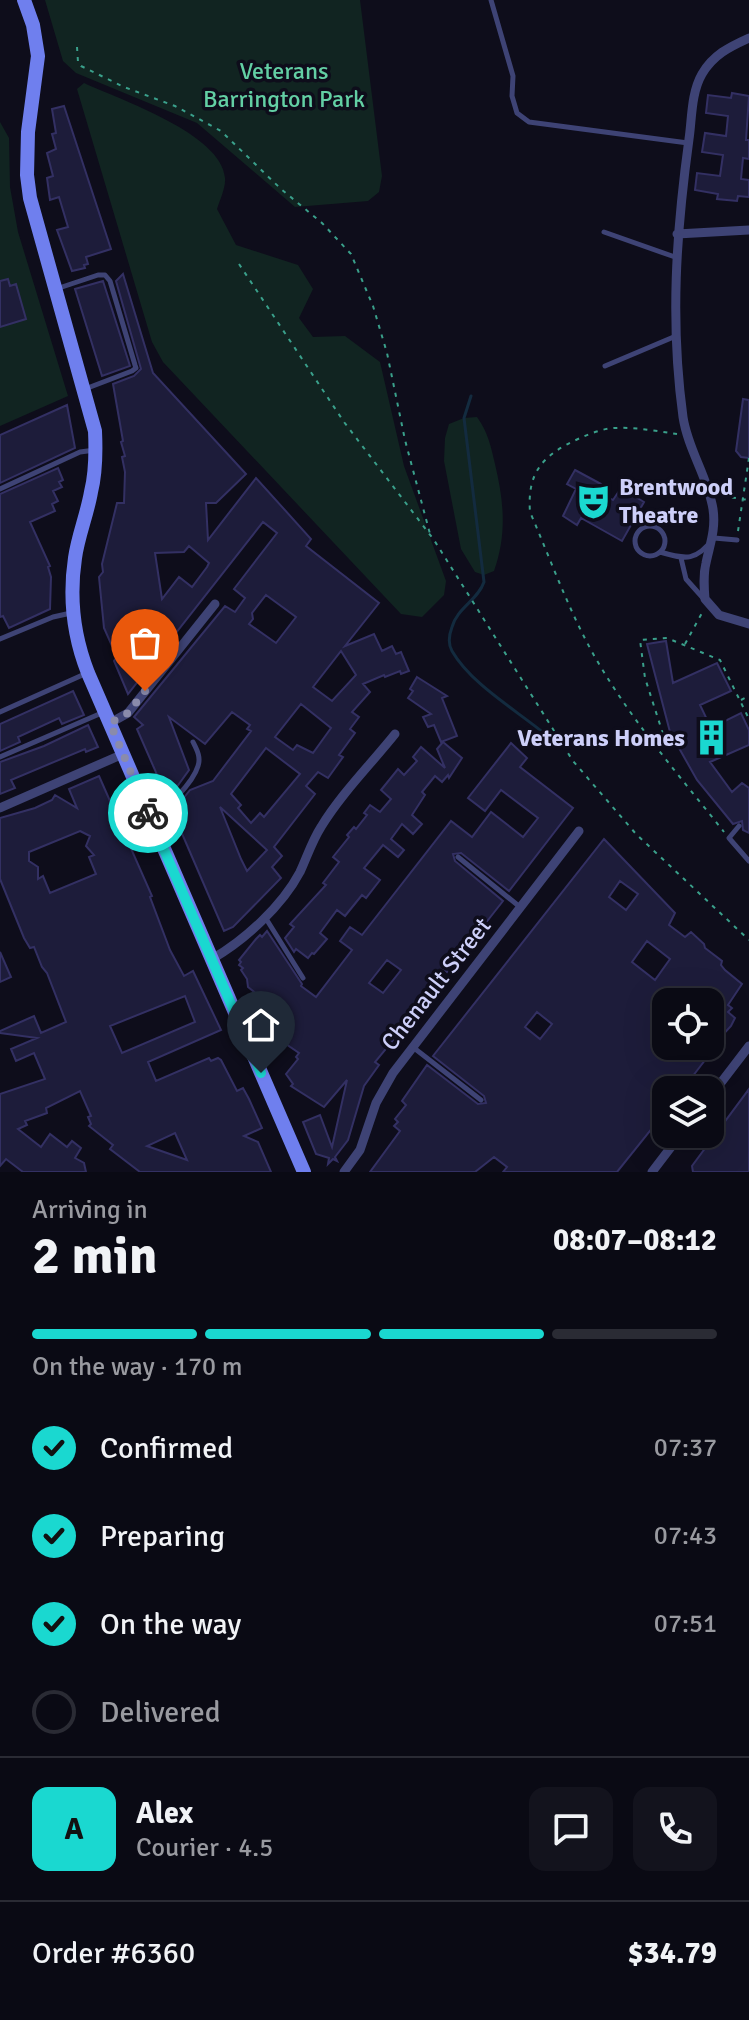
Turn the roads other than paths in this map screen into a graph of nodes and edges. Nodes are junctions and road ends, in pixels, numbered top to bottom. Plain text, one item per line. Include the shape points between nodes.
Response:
1 (24, 0) edge
2 (491, 0) edge
3 (749, 38) edge
4 (689, 143) junction
5 (749, 230) edge
6 (604, 232) dead end
7 (677, 234) junction
8 (675, 257) junction
9 (55, 289) junction
10 (677, 336) junction
11 (605, 366) dead end
12 (85, 389) junction
13 (96, 450) junction
14 (0, 489) edge
15 (714, 538) junction
16 (737, 540) road end
17 (660, 552) junction
18 (681, 558) junction
19 (705, 599) junction
20 (215, 604) dead end
21 (72, 613) junction
22 (749, 624) edge
23 (0, 639) edge
24 (88, 673) junction
25 (0, 712) edge
26 (107, 717) junction
27 (395, 734) dead end
28 (193, 742) dead end
29 (123, 754) junction
30 (0, 757) edge
31 (0, 808) edge
32 (150, 818) junction
33 (739, 826) dead end
34 (579, 831) dead end
35 (458, 857) dead end
36 (749, 861) edge
37 (521, 908) junction
38 (265, 917) junction
39 (212, 959) junction
40 (303, 978) dead end
41 (749, 1046) edge
42 (413, 1047) junction
43 (724, 1079) edge
44 (481, 1100) dead end
45 (670, 1148) edge
46 (304, 1172) edge
47 (344, 1172) edge
48 (652, 1172) edge

1 - 9 street via 38,56 27,175
2 - 4 lane via 513,76 517,113 529,122
3 - 4 street via 713,58 700,76
4 - 7 street
5 - 7 street
6 - 8 lane
7 - 8 street
8 - 10 street
9 - 12 street
9 - 12 lane via 98,275 110,281 136,368
10 - 11 lane
10 - 15 street via 686,435 709,493
12 - 13 street
13 - 14 lane via 80,452
13 - 21 street via 92,492 75,558
15 - 16 lane
15 - 18 lane via 698,555
15 - 19 street via 706,563
17 - 17 lane via 660,531 647,527 638,532 635,541 641,554
17 - 18 lane
18 - 19 lane via 686,579
19 - 22 street via 719,615
20 - 26 street via 128,713
21 - 23 lane
21 - 24 street
24 - 25 lane
24 - 26 street
26 - 29 street
26 - 30 lane
27 - 38 street via 324,822 295,880
28 - 32 lane via 198,768 163,812
29 - 31 street
29 - 32 street
32 - 39 street
33 - 36 lane via 729,838
34 - 37 street, Chenault Street
35 - 37 lane
37 - 42 street, Chenault Street
38 - 39 street
38 - 40 lane
39 - 46 street
41 - 43 street
42 - 44 lane
42 - 47 street, Chenault Street via 383,1088 365,1139
45 - 48 street

